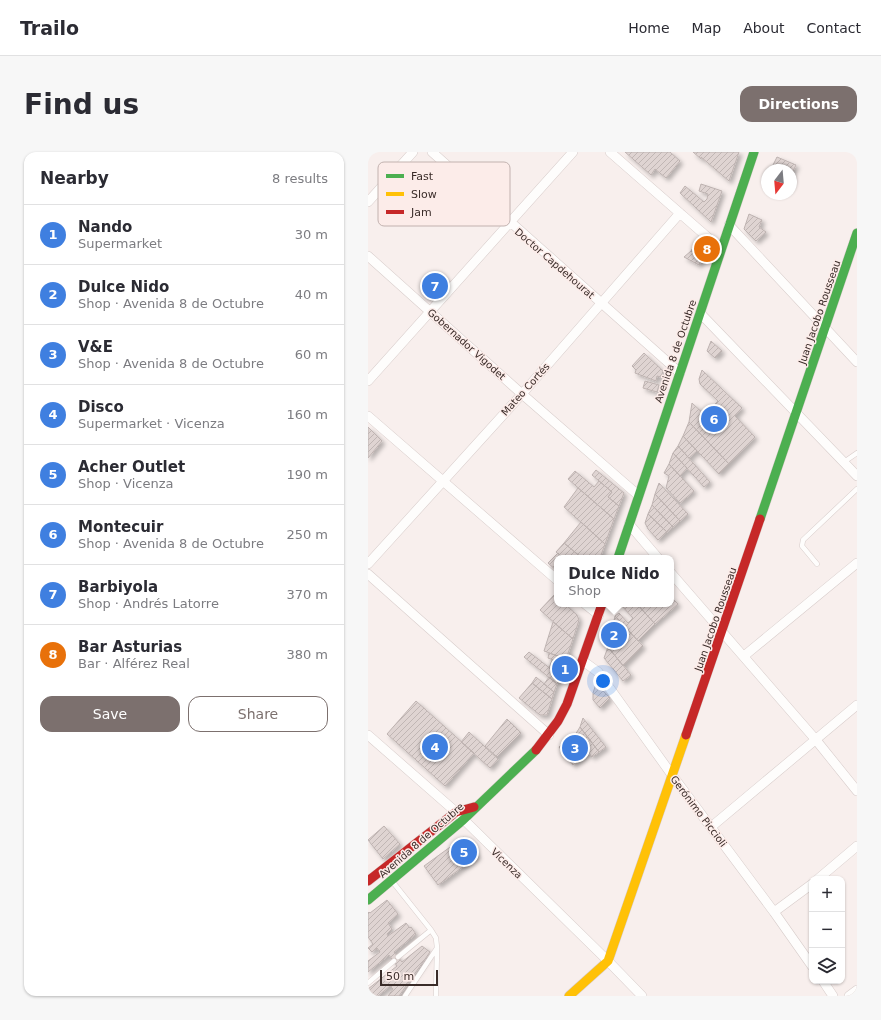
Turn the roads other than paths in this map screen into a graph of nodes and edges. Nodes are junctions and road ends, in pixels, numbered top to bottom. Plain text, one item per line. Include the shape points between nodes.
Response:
1 (414, 152) edge
2 (432, 152) edge
3 (572, 152) edge
4 (610, 152) edge
5 (754, 152) edge
6 (405, 162) edge
7 (443, 162) edge
8 (378, 191) edge
9 (368, 202) edge
10 (680, 213) junction
11 (510, 223) joint
12 (507, 226) edge
13 (729, 226) junction
14 (857, 233) edge
15 (721, 249) junction
16 (368, 256) edge
17 (601, 303) junction
18 (431, 312) junction
19 (700, 313) junction
20 (825, 328) junction
21 (857, 362) edge
22 (680, 373) junction
23 (368, 381) edge
24 (522, 394) junction
25 (796, 413) junction
26 (368, 416) edge
27 (857, 453) edge
28 (844, 462) junction
29 (857, 476) edge
30 (442, 481) junction
31 (857, 489) edge
32 (638, 495) junction
33 (629, 524) junction
34 (619, 555) edge
35 (655, 555) edge
36 (857, 563) edge
37 (368, 564) edge
38 (817, 564) dead end
39 (368, 574) edge
40 (674, 576) edge
41 (554, 577) edge
42 (589, 607) edge
43 (601, 607) edge
44 (599, 615) junction
45 (722, 632) junction
46 (744, 656) junction
47 (583, 661) junction
48 (857, 706) edge
49 (368, 735) edge
50 (549, 735) junction
51 (816, 740) junction
52 (672, 775) junction
53 (857, 791) edge
54 (474, 807) junction
55 (456, 812) junction
56 (463, 820) junction
57 (711, 827) junction
58 (857, 846) edge
59 (822, 876) edge
60 (391, 880) junction
61 (368, 882) edge
62 (809, 886) edge
63 (368, 900) edge
64 (774, 912) junction
65 (431, 930) junction
66 (437, 948) junction
67 (398, 957) dead end
68 (608, 960) junction
69 (394, 961) dead end
70 (809, 962) edge
71 (368, 983) edge
72 (825, 984) edge
73 (857, 990) edge
74 (405, 996) edge
75 (436, 996) edge
76 (569, 996) edge
77 (642, 996) edge
78 (833, 996) edge
79 (849, 996) edge

1 - 6 street
2 - 7 street, Doctor Capdehourat
3 - 11 street
4 - 10 street
5 - 13 main road, Avenida 8 de Octubre
8 - 9 street
10 - 15 street
10 - 17 street, Mateo Cortés
11 - 17 street, Doctor Capdehourat
12 - 18 street
13 - 15 main road, Avenida 8 de Octubre
13 - 20 street
14 - 20 main road, Juan Jacobo Rousseau
15 - 19 main road, Avenida 8 de Octubre
16 - 18 street, Gobernador Vigodet
17 - 22 street, Doctor Capdehourat
17 - 24 street, Mateo Cortés
18 - 23 street
18 - 24 street, Gobernador Vigodet
19 - 22 main road, Avenida 8 de Octubre
19 - 25 street
20 - 21 street
20 - 25 main road, Juan Jacobo Rousseau
22 - 32 main road, Avenida 8 de Octubre
24 - 30 street, Mateo Cortés
24 - 32 street, Gobernador Vigodet
25 - 28 street
25 - 45 main road, Juan Jacobo Rousseau
26 - 30 street
27 - 28 lane
28 - 29 street
30 - 37 street, Mateo Cortés
30 - 41 street
31 - 38 lane via 803,540 802,546
32 - 33 main road, Avenida 8 de Octubre
33 - 34 main road, Avenida 8 de Octubre
33 - 35 street
36 - 46 street
39 - 50 street
40 - 45 street
42 - 44 street
43 - 44 main road, Avenida 8 de Octubre
44 - 47 main road, Avenida 8 de Octubre
45 - 46 street
45 - 52 main road, Juan Jacobo Rousseau
46 - 51 street
47 - 50 main road, Avenida 8 de Octubre via 562,715
47 - 52 street, Gerónimo Piccioli via 598,672
48 - 51 street
49 - 55 street, Vicenza
50 - 54 main road, Avenida 8 de Octubre via 516,770
51 - 53 street
51 - 57 street
52 - 57 street, Gerónimo Piccioli
52 - 68 main road, Juan Jacobo Rousseau
54 - 55 main road, Avenida 8 de Octubre
54 - 56 main road, Avenida 8 de Octubre
55 - 56 street, Vicenza
55 - 61 main road, Avenida 8 de Octubre
56 - 60 main road, Avenida 8 de Octubre
56 - 68 street, Vicenza
57 - 64 street, Gerónimo Piccioli
58 - 59 street
60 - 63 main road, Avenida 8 de Octubre
60 - 65 lane
62 - 64 street
64 - 70 street, Gerónimo Piccioli
65 - 66 lane via 436,938
65 - 67 lane
66 - 74 lane
66 - 75 lane
68 - 76 main road, Juan Jacobo Rousseau
68 - 77 street, Vicenza
69 - 71 lane
72 - 78 street
73 - 79 street

